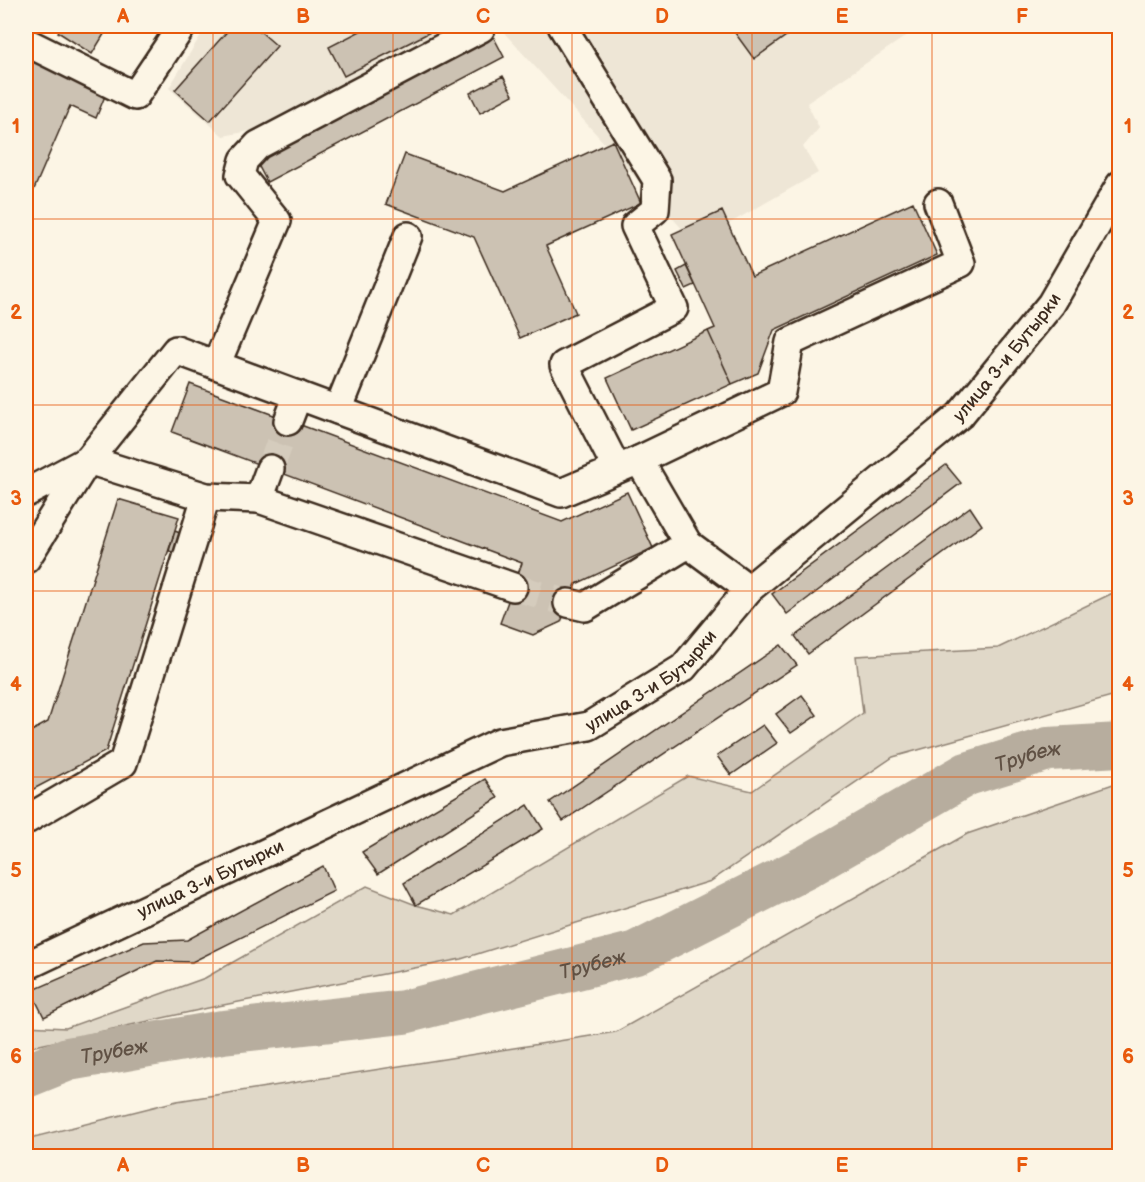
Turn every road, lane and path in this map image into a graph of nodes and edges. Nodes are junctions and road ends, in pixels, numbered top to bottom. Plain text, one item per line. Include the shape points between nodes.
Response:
1 (182, 26) edge
2 (562, 26) edge
3 (481, 28) dead end
4 (26, 42) edge
5 (1119, 186) edge
6 (938, 202) dead end
7 (408, 236) dead end
8 (216, 364) junction
9 (298, 395) junction
10 (338, 410) junction
11 (288, 421) tunnel mouth
12 (88, 460) junction
13 (628, 464) junction
14 (270, 469) tunnel mouth
15 (26, 493) edge
16 (206, 497) junction
17 (259, 499) junction
18 (688, 544) junction
19 (26, 558) edge
20 (513, 587) tunnel mouth
21 (749, 590) junction
22 (568, 603) tunnel mouth
23 (26, 820) edge
24 (26, 966) edge

1 - 4 street via 135,96
2 - 13 street via 657,180 655,210 635,226 674,308 564,365
3 - 8 street via 258,145 244,160 240,175 277,221
5 - 21 street, улица 3-и Бутырки via 1051,304 960,415
6 - 13 street via 961,263 790,342 781,392
7 - 10 street
8 - 9 street
8 - 12 street via 176,350
9 - 10 street
9 - 11 street
10 - 13 street via 561,493
12 - 15 street
12 - 16 street
12 - 19 street
13 - 18 street
14 - 17 street
16 - 17 street
16 - 23 street via 123,764
17 - 20 street
18 - 21 street
18 - 22 street via 585,607
21 - 24 street, улица 3-и Бутырки via 683,668 590,726 500,742

